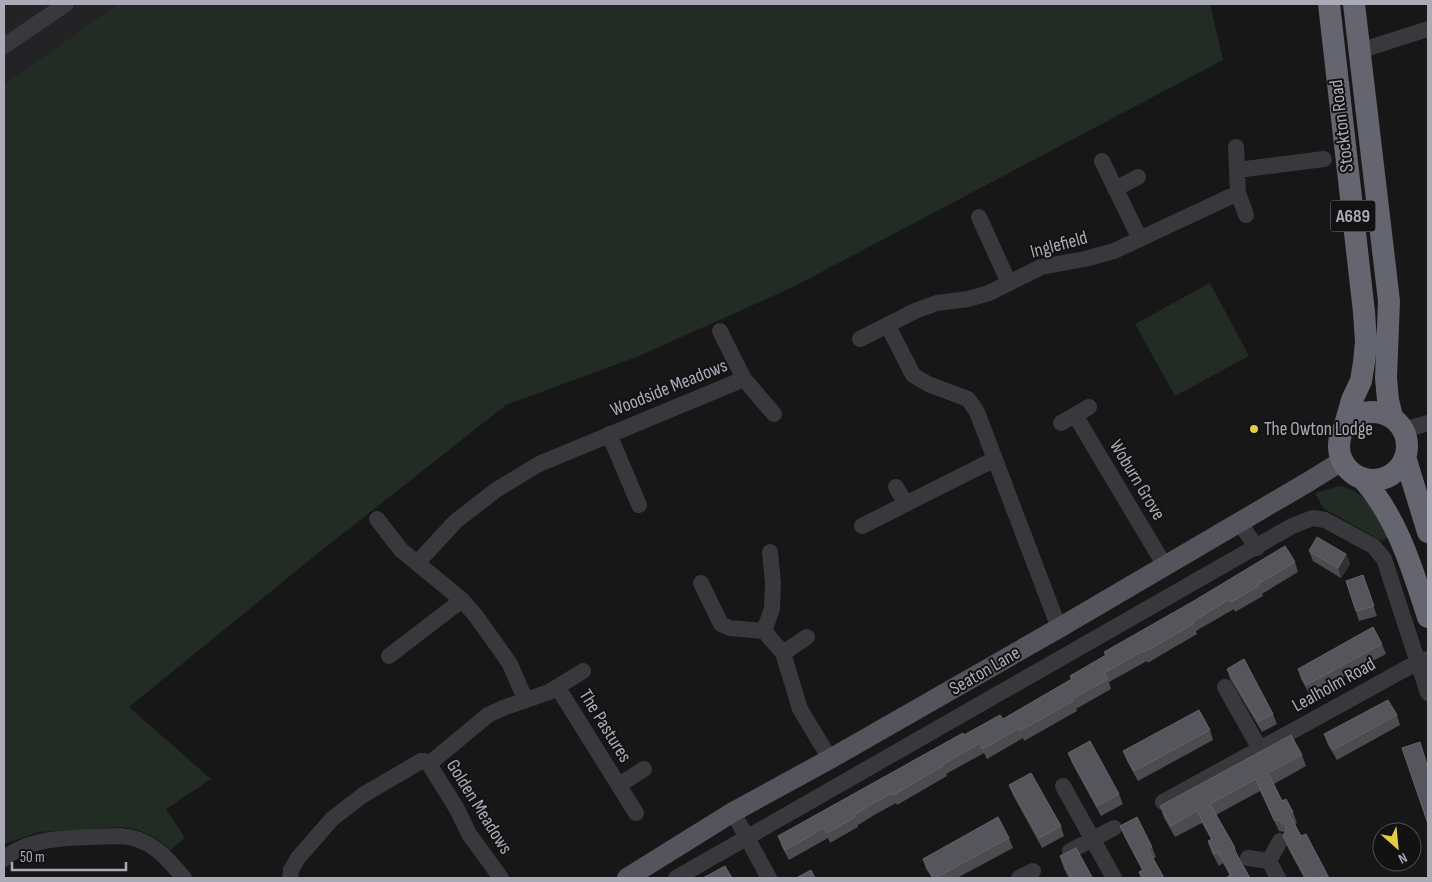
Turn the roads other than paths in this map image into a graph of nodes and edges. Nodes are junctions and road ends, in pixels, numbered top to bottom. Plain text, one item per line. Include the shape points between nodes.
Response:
1 (66, 4) edge
2 (1329, 4) edge
3 (1354, 4) edge
4 (1428, 30) edge
5 (4, 46) edge
6 (1360, 51) junction
7 (1236, 147) dead end
8 (1324, 159) dead end
9 (1102, 161) dead end
10 (1237, 170) junction
11 (1138, 177) dead end
12 (1115, 189) junction
13 (1238, 193) junction
14 (1246, 215) dead end
15 (979, 217) dead end
16 (1140, 239) junction
17 (1009, 282) junction
18 (888, 326) junction
19 (720, 331) dead end
20 (860, 339) dead end
21 (744, 379) junction
22 (774, 414) dead end
23 (1075, 415) dead end
24 (1398, 423) junction
25 (1428, 423) edge
26 (1345, 425) junction
27 (609, 434) junction
28 (1405, 458) junction
29 (995, 459) junction
30 (1342, 461) junction
31 (1362, 478) junction
32 (896, 487) dead end
33 (906, 504) junction
34 (639, 505) dead end
35 (377, 519) dead end
36 (1239, 522) junction
37 (862, 526) dead end
38 (1428, 532) edge
39 (1257, 548) junction
40 (770, 552) dead end
41 (417, 563) junction
42 (1165, 566) junction
43 (701, 583) dead end
44 (462, 600) junction
45 (1428, 617) edge
46 (1059, 628) junction
47 (764, 631) junction
48 (807, 637) dead end
49 (782, 653) junction
50 (388, 656) dead end
51 (1423, 660) edge
52 (583, 671) dead end
53 (1225, 686) dead end
54 (558, 688) junction
55 (1428, 693) edge
56 (525, 699) junction
57 (1260, 749) junction
58 (830, 759) junction
59 (429, 764) junction
60 (644, 769) dead end
61 (619, 785) junction
62 (1063, 786) dead end
63 (1163, 802) edge
64 (733, 812) junction
65 (636, 813) dead end
66 (1114, 828) dead end
67 (747, 838) junction
68 (1092, 840) junction
69 (1280, 841) dead end
70 (1070, 851) edge
71 (1248, 858) dead end
72 (4, 859) edge
73 (1269, 861) junction
74 (184, 878) edge
75 (289, 878) edge
76 (501, 878) edge
77 (627, 878) edge
78 (676, 878) edge
79 (770, 878) edge
80 (1114, 878) edge
81 (1278, 878) edge

1 - 5 street
2 - 26 highway, Stockton Road / A689 via 1366,342 1360,381
3 - 6 highway, Stockton Road / A689
4 - 6 street
6 - 24 highway, Stockton Road / A689 via 1389,301 1388,400
7 - 10 street
8 - 10 street
9 - 12 street
10 - 13 street
11 - 12 street
12 - 16 street
13 - 14 street
13 - 16 street, Inglefield
15 - 17 street
16 - 17 street, Inglefield via 1114,251 1041,268
17 - 18 street, Inglefield via 989,293 923,308
18 - 20 street, Inglefield
18 - 29 street via 913,375 928,384 968,398 977,412
19 - 21 street, Woodside Meadows
21 - 22 street, Woodside Meadows
21 - 27 street, Woodside Meadows
23 - 42 street, Woburn Grove
24 - 25 street
24 - 26 highway via 1379,411 1360,413
24 - 28 highway via 1407,444
26 - 30 highway via 1340,436
27 - 34 street, Woodside Meadows
27 - 41 street, Woodside Meadows via 538,464 496,490 456,521
28 - 31 highway via 1388,477 1376,480
28 - 38 highway
29 - 33 street
29 - 46 street
30 - 31 highway via 1351,472
30 - 36 main road, Seaton Lane
31 - 45 highway via 1399,533
32 - 33 street
33 - 37 street
35 - 41 street via 401,550
36 - 39 street
36 - 42 main road, Seaton Lane
39 - 51 street, Seaton Lane via 1292,526 1313,518 1325,520 1373,546 1384,559
39 - 67 street, Seaton Lane
40 - 47 street via 772,609
41 - 44 street
42 - 46 main road, Seaton Lane
43 - 47 street via 721,624 730,628
44 - 50 street
44 - 56 street via 510,664
46 - 58 main road, Seaton Lane
47 - 49 street
48 - 49 street
49 - 58 street via 800,709
51 - 55 street
51 - 57 street, Lealholm Road
52 - 54 street, The Pastures
53 - 57 street
54 - 56 street, The Pastures
54 - 61 street, The Pastures
56 - 59 street, The Pastures via 488,715
57 - 63 street, Lealholm Road
58 - 64 main road, Seaton Lane
59 - 75 street, Golden Meadows via 416,762 347,807 326,825 298,858
59 - 76 street, Golden Meadows via 469,834
60 - 61 street, The Pastures
61 - 65 street, The Pastures
62 - 68 street
64 - 67 street
64 - 77 main road, Seaton Lane
66 - 68 street
67 - 78 street, Seaton Lane
67 - 79 street
68 - 70 street
68 - 80 street
69 - 73 street
71 - 73 street
72 - 74 street via 38,841 130,836 158,850
73 - 81 street

